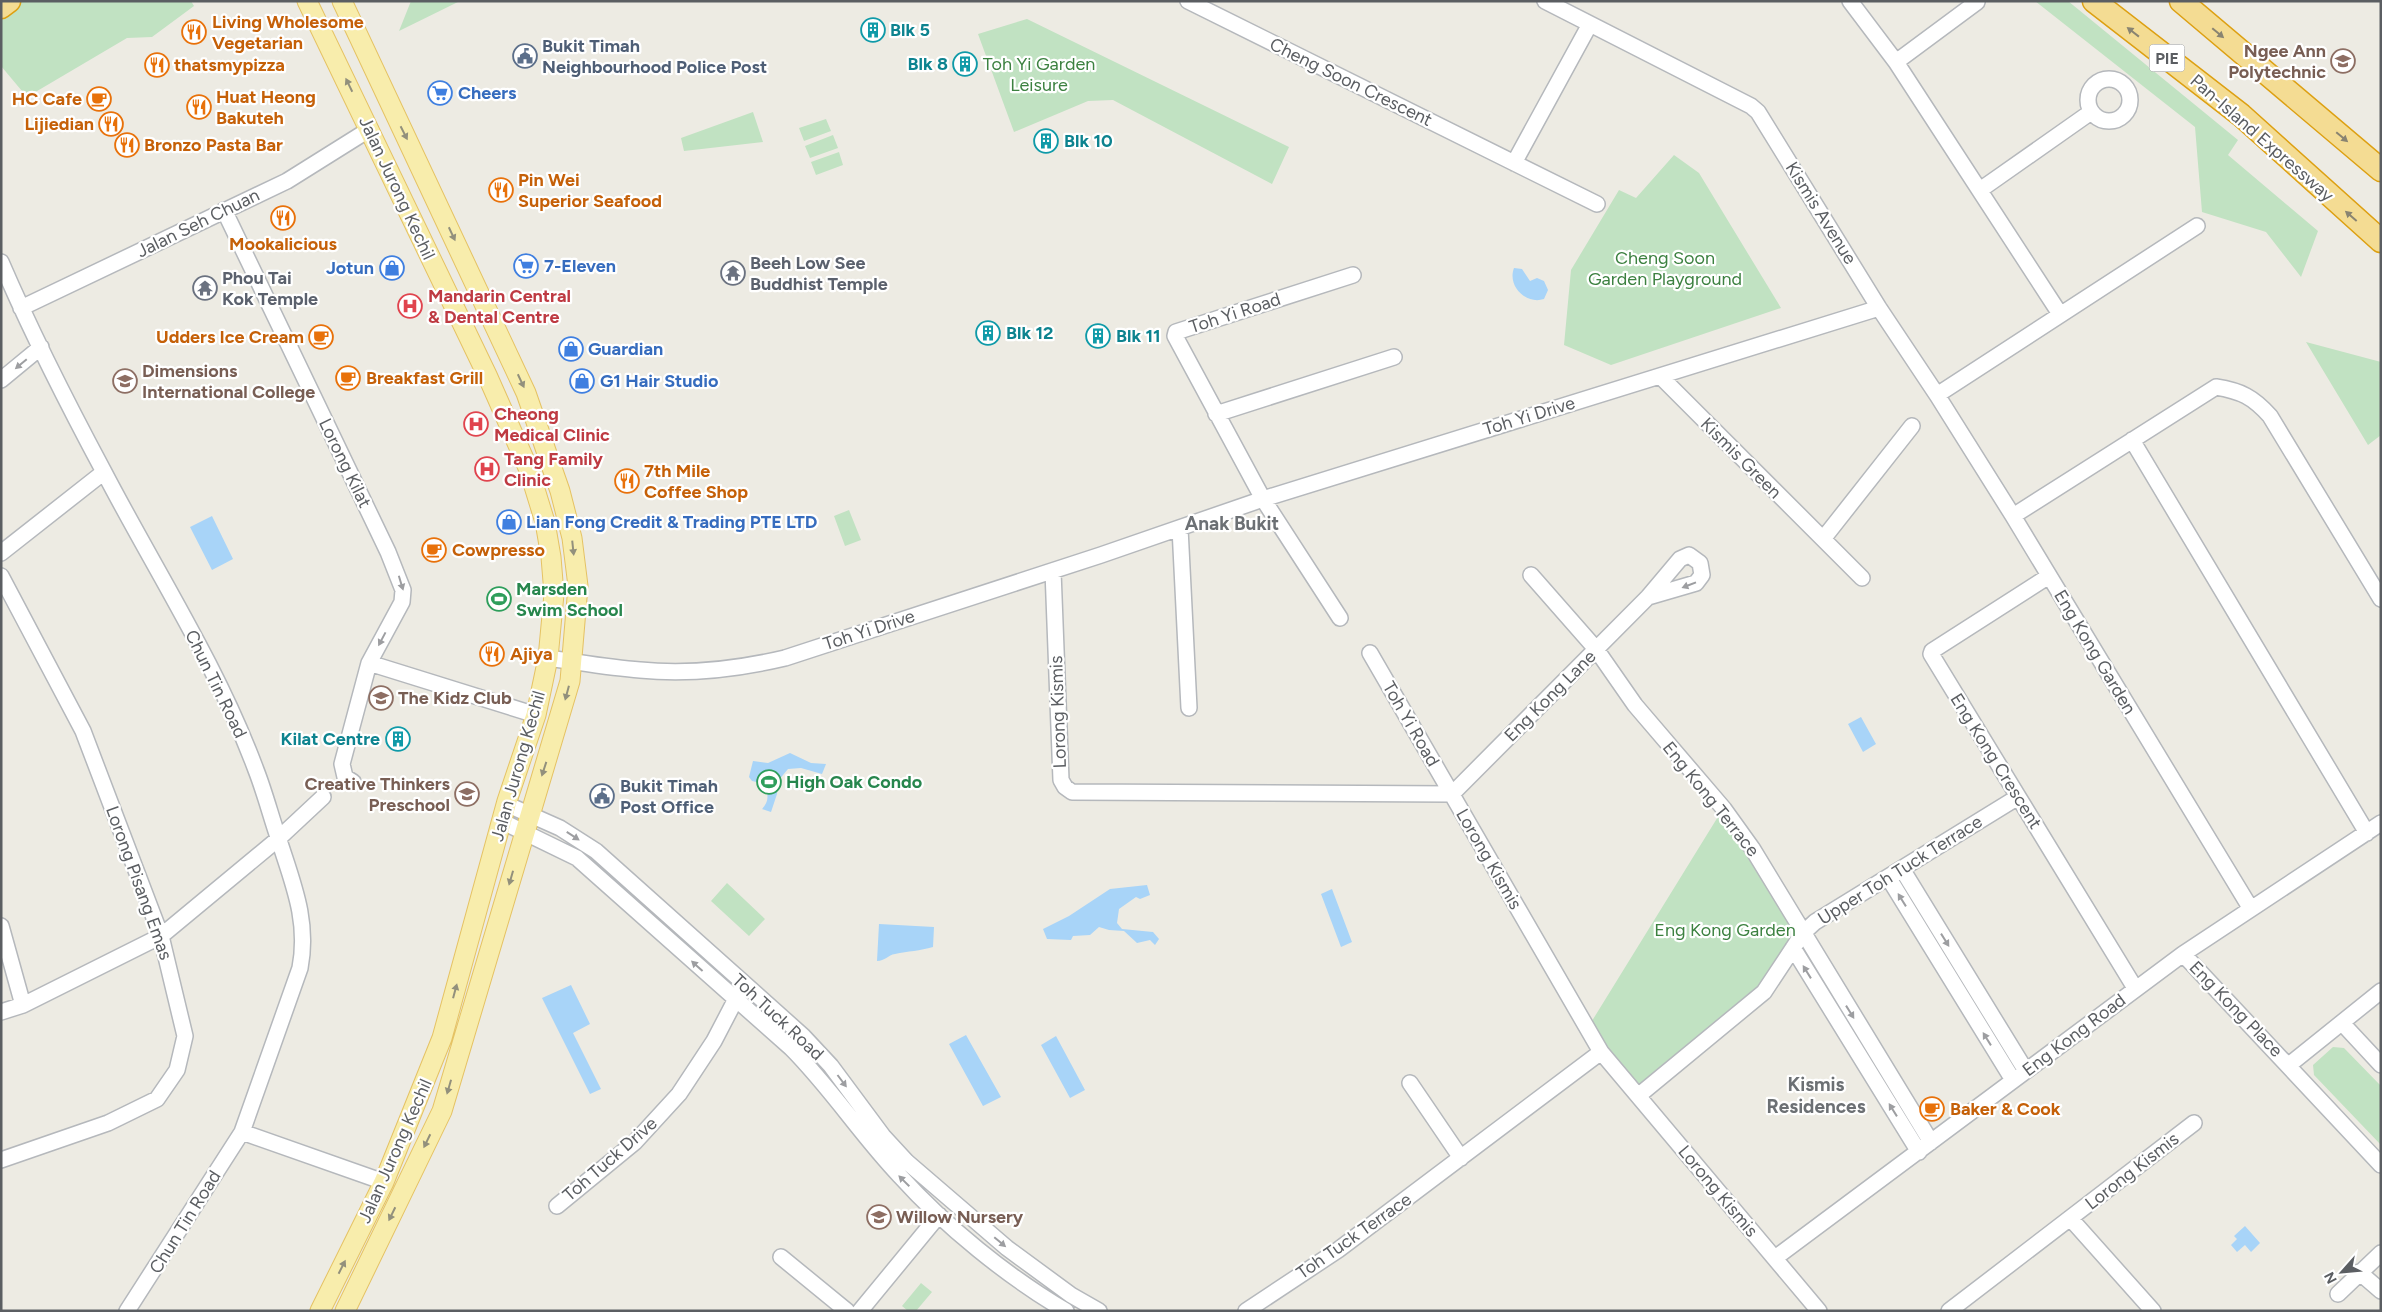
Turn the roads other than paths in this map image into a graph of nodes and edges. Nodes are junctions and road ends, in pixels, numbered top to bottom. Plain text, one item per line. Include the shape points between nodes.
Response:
1 (9, 1) edge
2 (307, 1) edge
3 (342, 1) edge
4 (1188, 1) edge
5 (1545, 1) edge
6 (1850, 1) edge
7 (2094, 1) edge
8 (2181, 1) edge
9 (1977, 2) edge
10 (1, 7) edge
11 (1590, 24) junction
12 (1896, 62) junction
13 (2092, 112) dead end
14 (370, 129) junction
15 (1514, 163) junction
16 (2381, 170) edge
17 (1980, 190) junction
18 (1597, 204) dead end
19 (224, 210) junction
20 (2197, 226) dead end
21 (2381, 241) edge
22 (1, 262) edge
23 (1353, 275) dead end
24 (21, 308) junction
25 (1879, 308) junction
26 (2060, 314) junction
27 (41, 347) junction
28 (1394, 357) dead end
29 (1660, 376) junction
30 (1, 380) edge
31 (1937, 395) junction
32 (1216, 414) junction
33 (1912, 426) dead end
34 (2132, 440) junction
35 (104, 472) junction
36 (1263, 499) junction
37 (2013, 516) junction
38 (1180, 528) junction
39 (1823, 539) junction
40 (1, 553) edge
41 (1053, 571) junction
42 (1531, 575) dead end
43 (1, 576) edge
44 (2049, 576) junction
45 (1862, 578) dead end
46 (1648, 597) dead end
47 (2381, 599) edge
48 (1340, 618) dead end
49 (1596, 649) junction
50 (1370, 653) dead end
51 (548, 658) junction
52 (573, 661) junction
53 (369, 663) junction
54 (1189, 708) dead end
55 (536, 715) junction
56 (353, 782) dead end
57 (1452, 794) junction
58 (323, 797) dead end
59 (2018, 797) junction
60 (504, 812) junction
61 (527, 822) junction
62 (2381, 822) edge
63 (2367, 833) junction
64 (278, 839) junction
65 (1902, 869) junction
66 (1888, 877) junction
67 (2251, 909) junction
68 (1, 926) edge
69 (1803, 933) junction
70 (162, 936) junction
71 (1792, 948) junction
72 (2184, 954) junction
73 (744, 986) junction
74 (2135, 988) junction
75 (2381, 992) edge
76 (734, 999) junction
77 (23, 1005) junction
78 (1, 1012) edge
79 (2342, 1023) junction
80 (1601, 1052) junction
81 (2289, 1065) junction
82 (2381, 1065) edge
83 (2026, 1072) junction
84 (2012, 1080) junction
85 (1410, 1082) dead end
86 (1638, 1096) junction
87 (2194, 1123) dead end
88 (242, 1132) junction
89 (1931, 1142) junction
90 (1919, 1152) junction
91 (1461, 1158) junction
92 (1, 1160) edge
93 (2381, 1165) edge
94 (384, 1182) junction
95 (557, 1206) dead end
96 (939, 1214) junction
97 (2070, 1218) junction
98 (2381, 1253) edge
99 (781, 1257) dead end
100 (1775, 1258) junction
101 (2359, 1272) junction
102 (2381, 1291) edge
103 (2338, 1294) dead end
104 (127, 1311) edge
105 (320, 1311) edge
106 (345, 1311) edge
107 (847, 1311) edge
108 (860, 1311) edge
109 (1066, 1311) edge
110 (1099, 1311) edge
111 (1246, 1311) edge
112 (1818, 1311) edge
113 (1949, 1311) edge
114 (2153, 1311) edge

1 - 10 highway
14 -> 2 main road, Jalan Jurong Kechil
3 -> 52 main road, Jalan Jurong Kechil via 526,393 553,467 572,538 578,586
4 - 15 street, Cheng Soon Crescent
5 - 11 street, Kismis Avenue
6 - 12 street
21 -> 7 highway, Pan-Island Expressway / PIE via 2241,115
8 -> 16 highway
9 - 12 street
11 - 15 street
11 - 25 street, Kismis Avenue via 1755,109
12 - 17 street
13 - 17 street
14 - 19 street, Jalan Seh Chuan via 287,180
14 - 51 main road, Jalan Jurong Kechil via 487,374 529,470 545,522 551,557 554,594
15 - 18 street, Cheng Soon Crescent
17 - 26 street
19 - 24 street, Jalan Seh Chuan
19 -> 53 street, Lorong Kilat via 388,552 403,590 402,602
20 - 26 street
22 - 24 street, Chun Tin Road
23 - 32 street, Toh Yi Road via 1176,332 1175,336
24 - 27 street, Chun Tin Road
25 - 29 street, Toh Yi Drive
25 - 31 street, Kismis Avenue
26 - 31 street
27 -> 30 street
27 - 35 street, Chun Tin Road
28 - 32 street
29 - 36 street, Toh Yi Drive
29 - 39 street, Kismis Green
31 - 37 street, Kismis Avenue
32 - 36 street, Toh Yi Road
33 - 39 street
34 - 37 street
34 - 47 street via 2216,387 2234,390 2256,400 2270,416
34 - 63 street
35 - 40 street
35 - 64 street, Chun Tin Road via 211,669 256,769
36 - 38 street, Toh Yi Drive
36 - 48 street, Toh Yi Road
37 - 44 street, Eng Kong Garden
38 - 41 street, Toh Yi Drive
38 - 54 street
39 - 45 street, Kismis Green
41 - 52 street, Toh Yi Drive via 785,658 747,667 667,672
41 - 57 street, Lorong Kismis via 1061,780 1072,792
42 - 49 street, Eng Kong Terrace
43 - 70 street, Lorong Pisang Emas via 83,730
44 - 59 street, Eng Kong Crescent via 1931,652
44 - 67 street, Eng Kong Garden
46 - 49 street, Eng Kong Lane
49 - 57 street, Eng Kong Lane
49 - 69 street, Eng Kong Terrace via 1635,704 1724,809 1779,890
50 - 57 street, Toh Yi Road
51 - 52 street, Toh Yi Drive
51 - 55 main road, Jalan Jurong Kechil
52 -> 61 main road, Jalan Jurong Kechil via 558,724
53 - 55 street
53 - 56 street, Lorong Kilat via 342,764 345,777
55 - 60 main road, Jalan Jurong Kechil
57 - 80 street, Lorong Kismis
58 - 64 street
59 - 65 street, Upper Toh Tuck Terrace
59 - 74 street, Eng Kong Crescent
60 - 61 street, Toh Tuck Road
94 -> 60 main road, Jalan Jurong Kechil via 442,1038
61 -> 73 street, Toh Tuck Road via 560,828 596,851
76 -> 61 street, Toh Tuck Road via 577,858
61 -> 106 main road, Jalan Jurong Kechil via 442,1111
62 - 63 street, Eng Kong Road
63 - 67 street, Eng Kong Road
64 - 70 street
64 - 88 street, Chun Tin Road via 298,898 304,946 300,968
65 - 66 street, Upper Toh Tuck Terrace
65 -> 83 street
66 - 69 street, Upper Toh Tuck Terrace via 1820,918
84 -> 66 street
67 - 72 street, Eng Kong Road
68 - 77 street
69 - 71 street, Upper Toh Tuck Terrace
69 -> 89 street, Eng Kong Terrace
70 - 77 street
70 - 92 street, Lorong Pisang Emas via 185,1036 177,1070 157,1100 108,1123
71 - 86 street, Upper Toh Tuck Terrace via 1764,992
90 -> 71 street
72 - 74 street, Eng Kong Road
72 - 81 street, Eng Kong Place
73 - 76 street, Toh Tuck Drive
73 -> 110 street, Toh Tuck Road via 803,1036 831,1066 883,1136 907,1162 1007,1248 1071,1296
74 - 83 street, Eng Kong Road
75 - 79 street, Eng Kong Place
76 - 95 street, Toh Tuck Drive via 714,1041 679,1094 635,1142
96 -> 76 street, Toh Tuck Road via 873,1146 820,1077
77 - 78 street
79 - 81 street, Eng Kong Place
79 - 82 street
80 - 86 street, Lorong Kismis
80 - 91 street, Toh Tuck Terrace
81 - 93 street, Eng Kong Place
83 - 84 street, Eng Kong Road
84 - 89 street, Eng Kong Road
85 - 91 street
86 - 100 street, Lorong Kismis
87 - 97 street, Lorong Kismis
88 - 94 street
88 - 104 street, Chun Tin Road
89 - 90 street, Eng Kong Road
90 - 100 street, Eng Kong Road
91 - 111 street, Toh Tuck Terrace via 1338,1250
105 -> 94 main road, Jalan Jurong Kechil
96 - 108 street
96 - 109 street, Toh Tuck Road via 997,1264
97 - 113 street, Lorong Kismis
97 - 114 street, Lorong Kismis
98 - 101 street
99 - 107 street
100 - 112 street, Lorong Kismis
101 - 102 street
101 - 103 street

